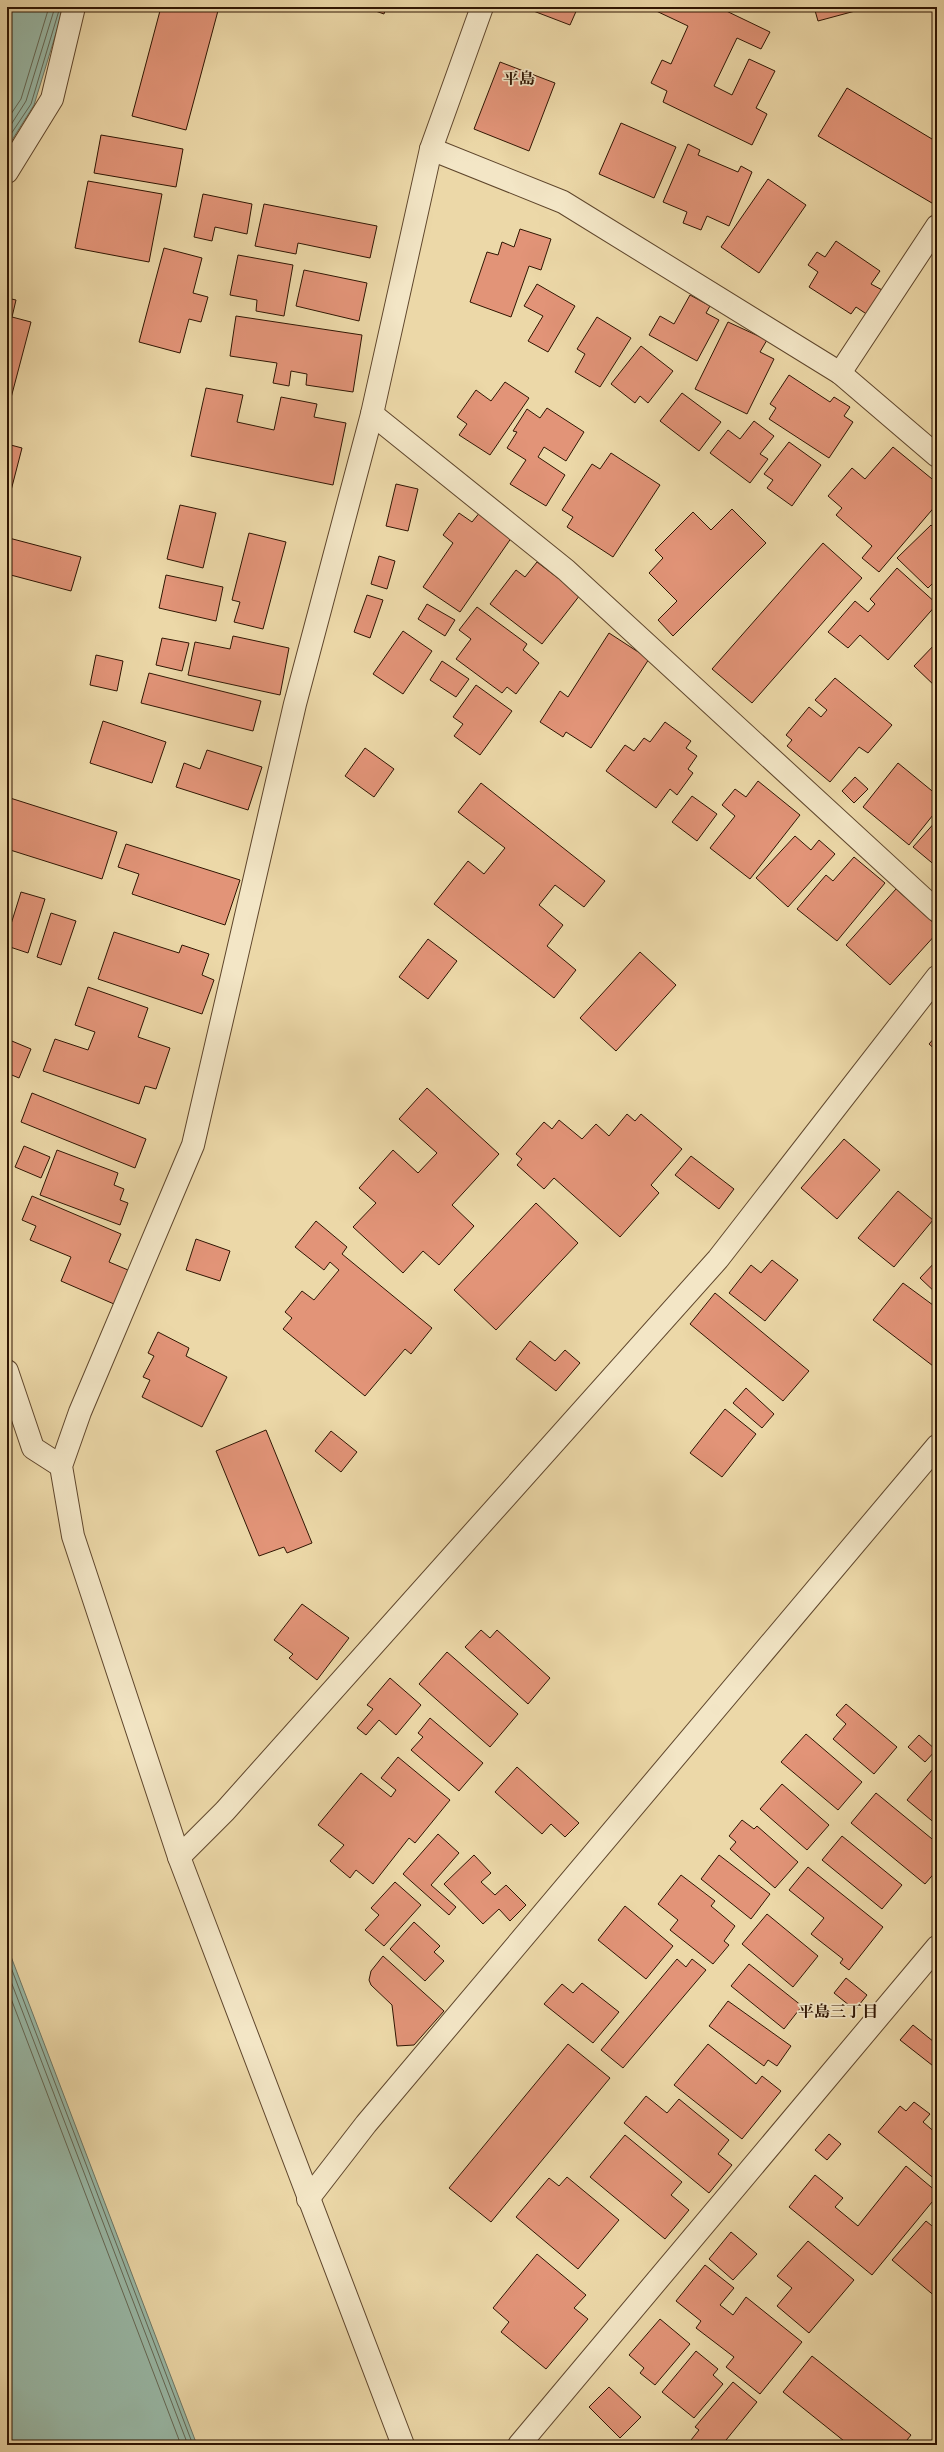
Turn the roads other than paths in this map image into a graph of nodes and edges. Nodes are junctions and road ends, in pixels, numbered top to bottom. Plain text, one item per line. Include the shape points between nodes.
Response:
1 (74, 7) edge
2 (482, 7) edge
3 (431, 149) junction
4 (7, 172) edge
5 (937, 226) edge
6 (840, 373) junction
7 (372, 414) junction
8 (937, 456) edge
9 (937, 911) edge
10 (937, 977) edge
11 (7, 1371) edge
12 (937, 1446) edge
13 (61, 1466) junction
14 (179, 1857) junction
15 (937, 1947) edge
16 (308, 2199) junction
17 (403, 2445) edge
18 (518, 2445) edge

1 - 4 street via 52,99
2 - 3 street
3 - 6 street via 563,202
3 - 7 street
5 - 6 street
6 - 8 street
7 - 9 street via 566,570
7 - 13 street via 295,704 193,1145 80,1412
10 - 14 street via 718,1259 225,1811
11 - 13 street via 33,1448
12 - 16 street via 366,2124
13 - 14 street via 73,1536
14 - 16 street
15 - 18 street
16 - 17 street

